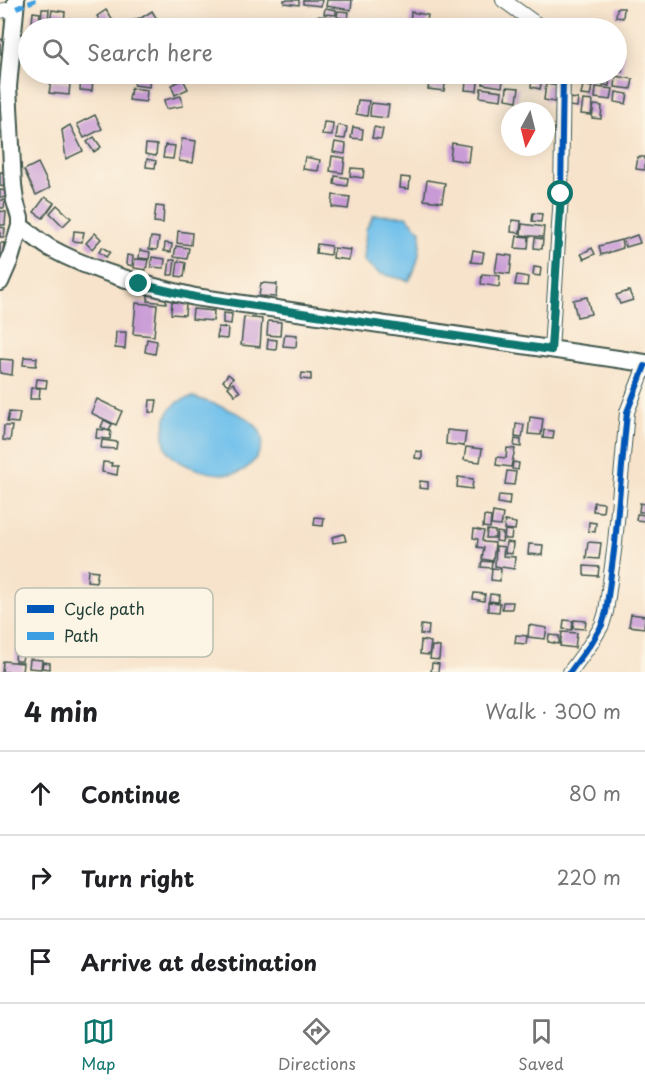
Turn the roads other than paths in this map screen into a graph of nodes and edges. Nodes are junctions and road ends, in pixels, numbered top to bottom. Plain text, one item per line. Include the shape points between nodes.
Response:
1 (503, 0) edge
2 (11, 6) edge
3 (528, 18) edge
4 (563, 84) edge
5 (20, 226) junction
6 (0, 282) edge
7 (551, 350) junction
8 (645, 364) edge
9 (570, 672) edge

1 - 3 street
2 - 5 main road via 8,87
4 - 7 street via 561,194
5 - 6 main road
5 - 7 main road via 48,247 91,268 139,284 195,297
7 - 8 main road
8 - 9 street via 627,412 606,612 597,634

